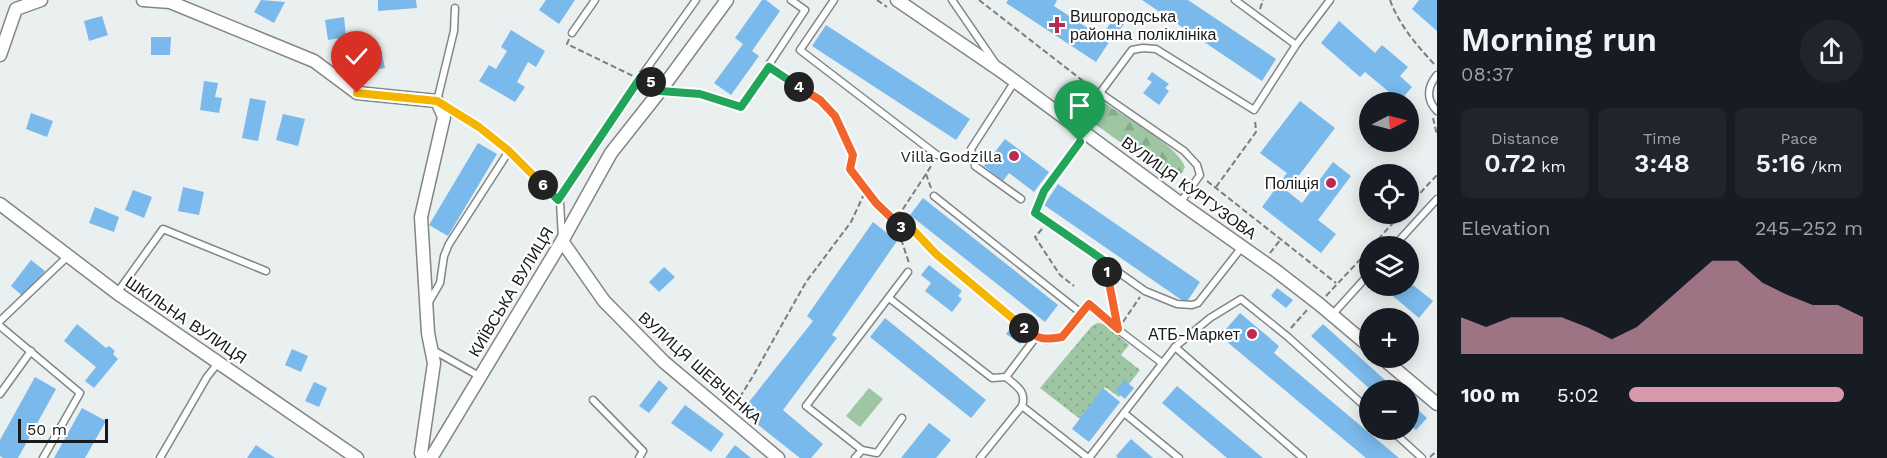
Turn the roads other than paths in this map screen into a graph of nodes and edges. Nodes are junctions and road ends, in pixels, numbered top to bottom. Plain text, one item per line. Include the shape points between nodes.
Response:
1 (41, 0) edge
2 (143, 0) edge
3 (595, 0) edge
4 (696, 0) edge
5 (727, 0) edge
6 (791, 0) edge
7 (834, 0) edge
8 (897, 0) edge
9 (952, 0) edge
10 (1235, 0) edge
11 (1330, 0) edge
12 (455, 8) dead end
13 (573, 32) road end
14 (1296, 45) junction
15 (0, 55) edge
16 (769, 67) junction
17 (1001, 71) junction
18 (1437, 75) edge
19 (1015, 81) junction
20 (660, 91) junction
21 (437, 101) junction
22 (1437, 111) edge
23 (937, 155) road end
24 (850, 169) road end
25 (934, 196) road end
26 (1021, 199) dead end
27 (1437, 199) edge
28 (558, 200) junction
29 (1180, 203) junction
30 (0, 204) edge
31 (1035, 213) road end
32 (1403, 236) edge
33 (562, 241) junction
34 (1242, 246) junction
35 (68, 257) junction
36 (266, 271) dead end
37 (908, 272) road end
38 (1359, 285) edge
39 (117, 293) junction
40 (889, 298) junction
41 (426, 307) junction
42 (1081, 313) junction
43 (1332, 315) junction
44 (0, 321) edge
45 (0, 326) edge
46 (1359, 338) edge
47 (1175, 347) junction
48 (430, 349) junction
49 (31, 351) junction
50 (218, 363) junction
51 (1162, 363) junction
52 (1394, 368) edge
53 (480, 376) junction
54 (1006, 377) junction
55 (0, 394) edge
56 (592, 400) dead end
57 (1359, 401) edge
58 (1437, 404) edge
59 (1022, 406) junction
60 (1124, 413) junction
61 (902, 418) dead end
62 (1402, 440) edge
63 (862, 450) junction
64 (43, 458) edge
65 (160, 458) edge
66 (357, 458) edge
67 (423, 458) edge
68 (431, 458) edge
69 (639, 458) edge
70 (778, 458) edge
71 (855, 458) edge
72 (980, 458) edge
73 (1088, 458) edge
74 (1179, 458) edge
75 (1303, 458) edge
76 (1422, 458) edge

1 - 15 street via 15,9
2 - 21 street via 170,2 314,61 357,93
3 - 13 lane
4 - 28 lane
5 - 20 street, КИЇВСЬКА ВУЛИЦЯ
6 - 16 lane via 805,10
7 - 23 lane via 800,50
8 - 17 street, ВУЛИЦЯ КУРГУЗОВА
9 - 17 lane
10 - 14 lane
11 - 14 lane
12 - 21 lane via 454,32
14 - 29 lane via 1254,110 1156,49 1132,50 1100,93 1184,151 1197,165 1200,175
16 - 20 lane via 741,107 700,94
16 - 24 lane via 820,100 835,116 853,155
17 - 19 street, ВУЛИЦЯ КУРГУЗОВА
18 - 22 lane via 1429,96
19 - 26 lane via 971,149 975,166
19 - 29 street, ВУЛИЦЯ КУРГУЗОВА
20 - 33 street, КИЇВСЬКА ВУЛИЦЯ via 611,153
21 - 41 street via 444,117 422,217
25 - 42 lane
27 - 32 lane
28 - 33 lane
28 - 41 lane via 509,151 449,244 440,283
29 - 34 street, ВУЛИЦЯ КУРГУЗОВА
30 - 35 street, ШКІЛЬНА ВУЛИЦЯ
31 - 34 lane via 1145,291 1177,304 1198,303
33 - 53 street, КИЇВСЬКА ВУЛИЦЯ
33 - 70 street, ВУЛИЦЯ ШЕВЧЕНКА via 604,301 664,362
34 - 43 street, ВУЛИЦЯ КУРГУЗОВА
35 - 39 street, ШКІЛЬНА ВУЛИЦЯ
35 - 44 lane
36 - 39 lane via 163,229
37 - 40 lane
38 - 43 lane
39 - 50 street, ШКІЛЬНА ВУЛИЦЯ
40 - 54 lane via 992,378
40 - 63 lane via 806,406
41 - 48 street
42 - 51 lane via 1089,304
42 - 54 lane via 1062,337 1035,337
43 - 46 street, ВУЛИЦЯ КУРГУЗОВА
45 - 49 lane
47 - 51 lane
47 - 57 lane via 1240,299
47 - 75 lane
48 - 53 lane
48 - 67 street via 434,363
49 - 55 lane
49 - 64 lane via 80,393
50 - 65 lane
50 - 66 street, ШКІЛЬНА ВУЛИЦЯ
51 - 60 lane
52 - 58 street
53 - 68 street, КИЇВСЬКА ВУЛИЦЯ
54 - 59 lane via 1023,391
56 - 69 lane via 644,452
59 - 72 lane
59 - 73 lane
60 - 73 lane
60 - 74 lane
61 - 63 lane via 877,453
62 - 76 lane
63 - 71 lane

